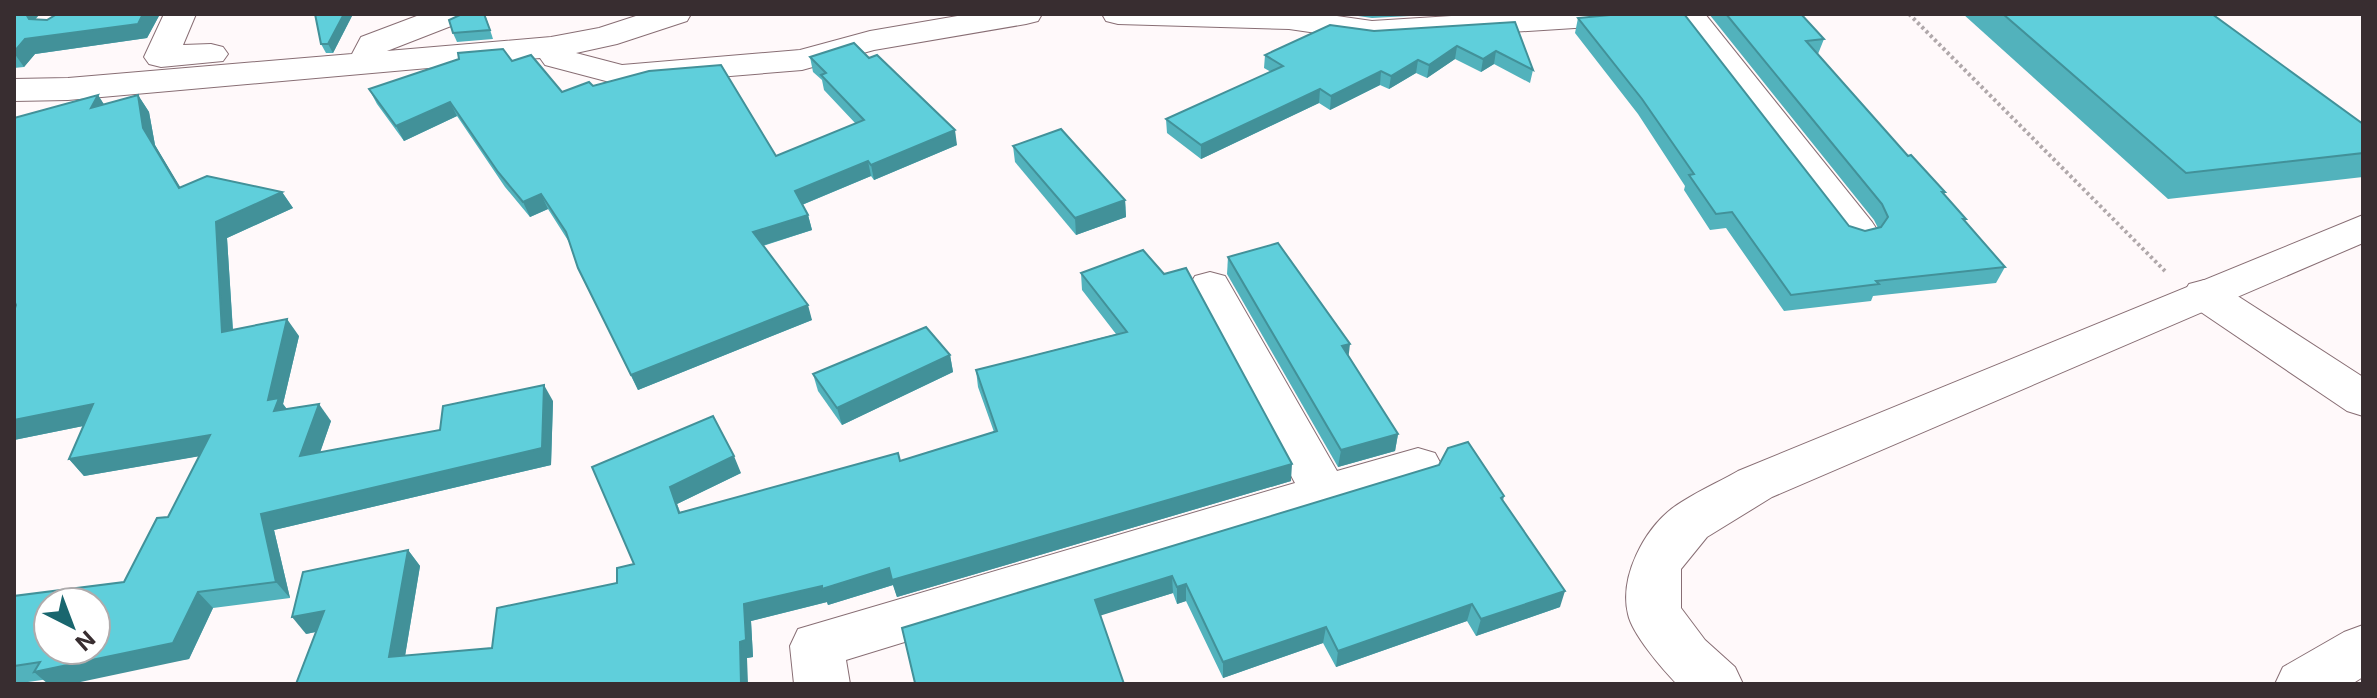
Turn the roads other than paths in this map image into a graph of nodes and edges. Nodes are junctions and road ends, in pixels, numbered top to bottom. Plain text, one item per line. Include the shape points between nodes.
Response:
1 (180, 14) edge
2 (452, 14) edge
3 (675, 14) edge
4 (1026, 14) edge
5 (1118, 14) edge
6 (1637, 14) edge
7 (1688, 14) edge
8 (1540, 17) edge
9 (551, 47) junction
10 (369, 53) junction
11 (14, 90) edge
12 (2363, 228) edge
13 (1858, 231) edge
14 (1210, 286) dead end
15 (2204, 294) junction
16 (2363, 399) edge
17 (1418, 466) dead end
18 (1325, 494) junction
19 (2363, 649) edge
20 (822, 684) edge
21 (1715, 684) edge
22 (2303, 684) edge

1 - 10 street via 161,57
2 - 10 street
3 - 9 street via 605,37
4 - 9 street via 870,41 802,60 621,75 557,58
5 - 8 street via 1289,19 1372,31
6 - 8 street
7 - 13 street
9 - 10 street
10 - 11 street via 68,89
12 - 15 street
14 - 18 street
15 - 16 street
15 - 21 street via 1755,484 1689,523 1656,563 1654,614 1686,657
17 - 18 street
18 - 20 street via 817,646
19 - 22 street

